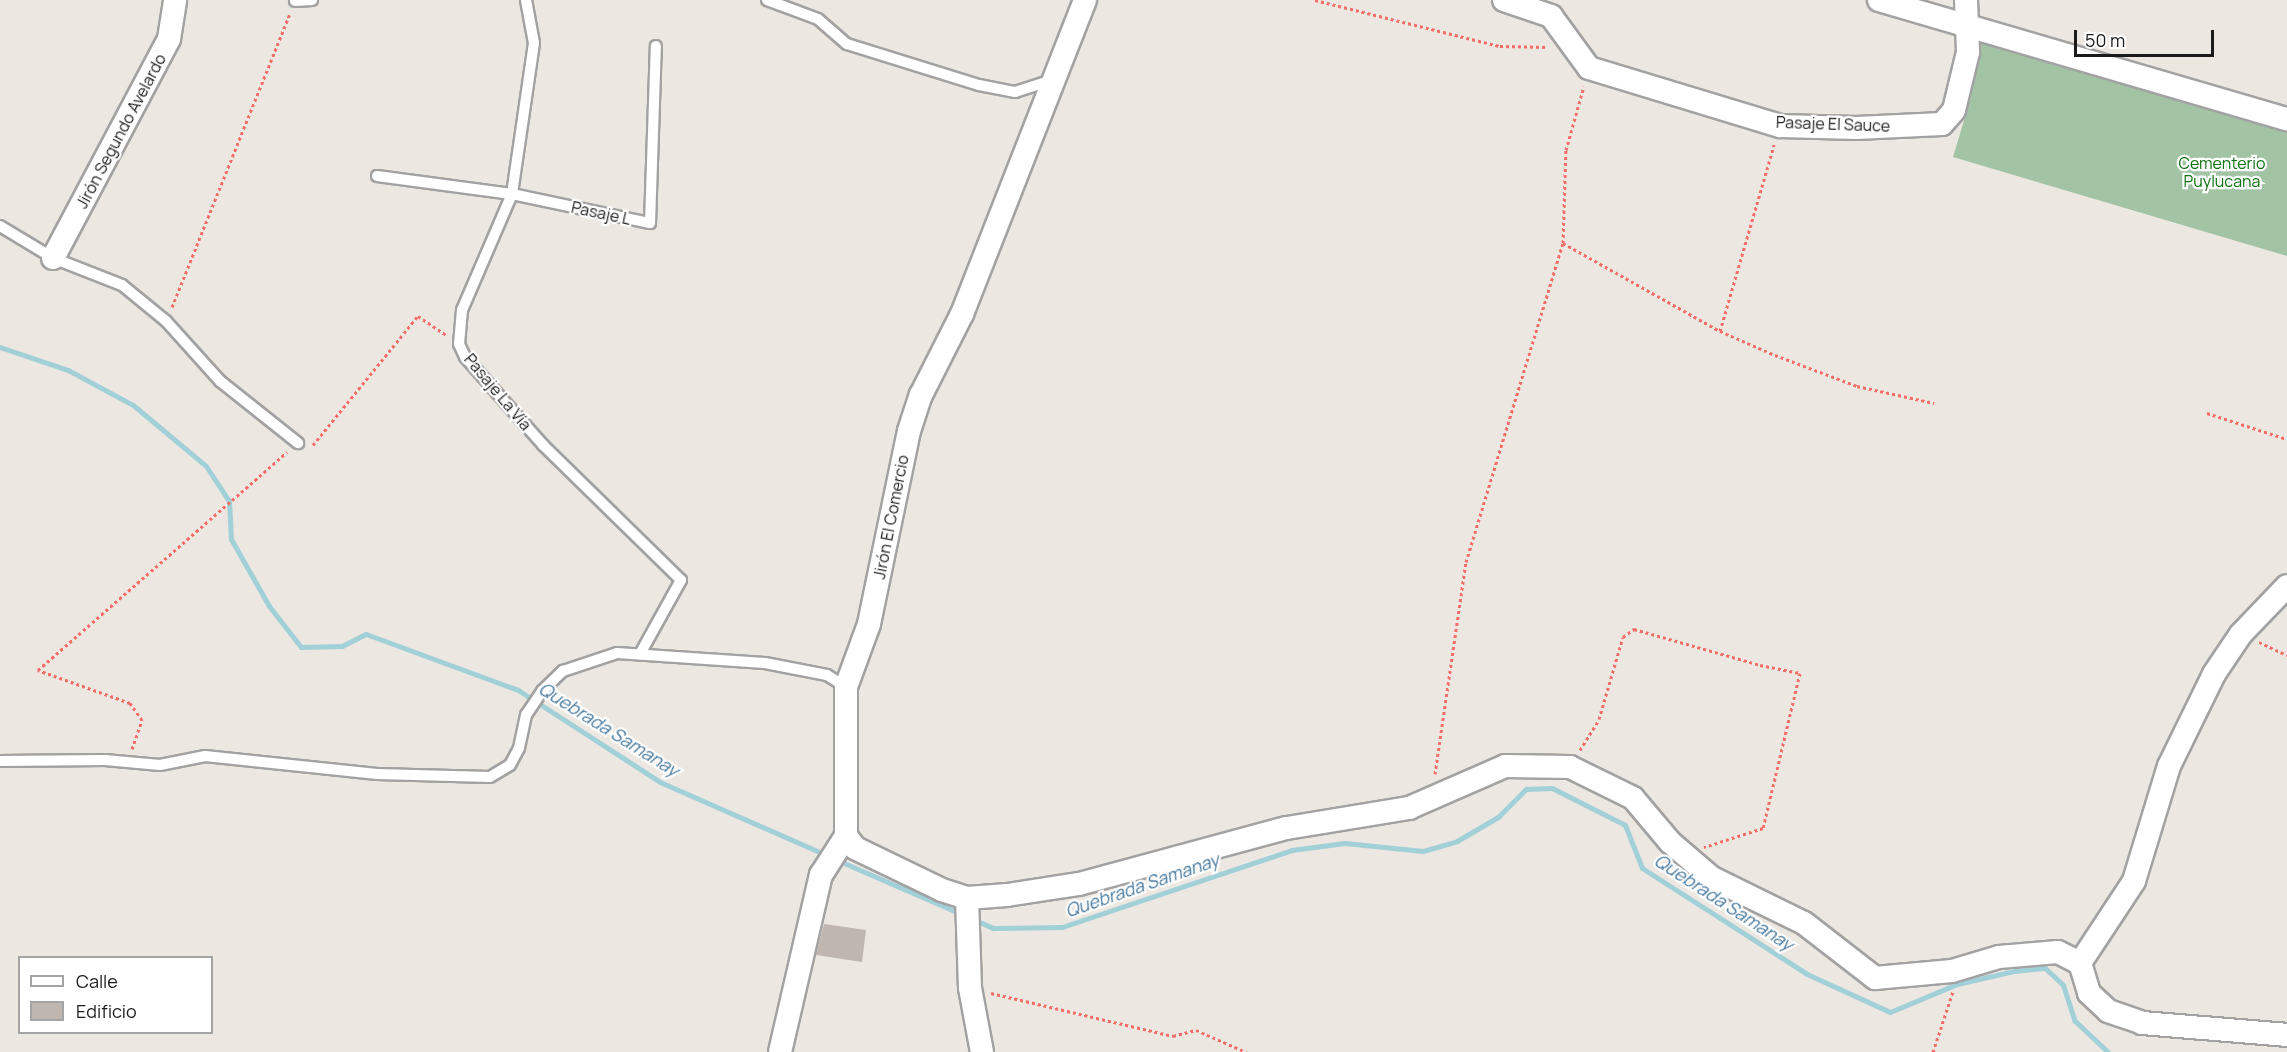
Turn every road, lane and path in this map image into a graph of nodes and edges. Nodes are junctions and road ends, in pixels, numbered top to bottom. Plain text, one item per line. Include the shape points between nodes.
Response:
1 (176, 0) edge
2 (312, 0) edge
3 (526, 0) edge
4 (767, 0) edge
5 (1085, 0) edge
6 (1315, 0) edge
7 (1504, 0) edge
8 (1879, 0) edge
9 (1966, 0) edge
10 (295, 1) edge
11 (1553, 8) edge
12 (1967, 26) junction
13 (656, 46) dead end
14 (1575, 48) junction
15 (1589, 68) junction
16 (1056, 79) junction
17 (2287, 119) edge
18 (1780, 126) junction
19 (377, 176) dead end
20 (512, 194) junction
21 (0, 226) edge
22 (1563, 243) junction
23 (53, 258) junction
24 (166, 321) junction
25 (1720, 330) junction
26 (459, 344) junction
27 (1934, 403) dead end
28 (2207, 413) dead end
29 (2287, 438) edge
30 (298, 443) junction
31 (2287, 586) edge
32 (2241, 634) junction
33 (640, 654) junction
34 (2287, 655) edge
35 (846, 687) junction
36 (0, 761) edge
37 (128, 762) junction
38 (1570, 767) junction
39 (1432, 796) junction
40 (842, 842) junction
41 (1684, 854) junction
42 (967, 909) junction
43 (2080, 963) junction
44 (970, 988) junction
45 (1953, 992) dead end
46 (2287, 1035) edge
47 (780, 1052) edge
48 (982, 1052) edge
49 (1246, 1052) edge
50 (1933, 1052) edge

1 - 23 street, Jirón Segundo Avelardo via 169,39
2 - 10 lane
3 - 20 lane, Pasaje La Vía via 534,43
4 - 16 lane via 818,19 848,44 979,85 1015,92
5 - 16 street, Jirón El Comercio
6 - 14 path via 1500,46
7 - 11 street
8 - 12 street
9 - 12 street, Pasaje El Sauce
10 - 24 path
11 - 14 street
12 - 17 street
12 - 18 street, Pasaje El Sauce via 1968,52 1954,110 1942,124
13 - 20 lane, Pasaje L via 650,224
14 - 15 street
15 - 18 street, Pasaje El Sauce
15 - 22 path via 1566,150
16 - 35 street, Jirón El Comercio via 962,314 921,395 896,485 869,624
18 - 25 path
19 - 20 lane, Pasaje L
20 - 26 lane, Pasaje La Vía via 462,310
21 - 23 lane
22 - 25 path
22 - 39 path via 1466,562
23 - 24 lane via 122,285
24 - 30 lane via 220,381
25 - 27 path via 1857,386
26 - 30 path via 417,316 311,448
26 - 33 lane, Pasaje La Vía via 465,357 543,445 681,580
28 - 29 path
30 - 37 path via 38,670 137,708 142,720
31 - 32 street
32 - 34 path
32 - 43 street via 2214,675 2169,766 2134,881
33 - 35 lane via 765,663 827,675
33 - 37 lane via 617,653 563,671 542,691 526,715 510,765 490,777 377,774 206,756 160,765
35 - 40 street, Jirón El Comercio
36 - 37 lane
38 - 39 street via 1505,766
38 - 41 street via 1633,798
38 - 41 path via 1599,719 1623,637 1634,629 1800,673 1763,828
39 - 42 street via 1409,808 1287,828 1079,884
40 - 42 street
40 - 47 street via 821,875
41 - 43 street via 1712,878 1804,923 1875,978 1952,971 1999,957 2058,952
42 - 44 street
43 - 46 street via 2089,993 2108,1011 2142,1023
44 - 48 street
44 - 49 path via 1173,1036 1196,1030
45 - 50 path

